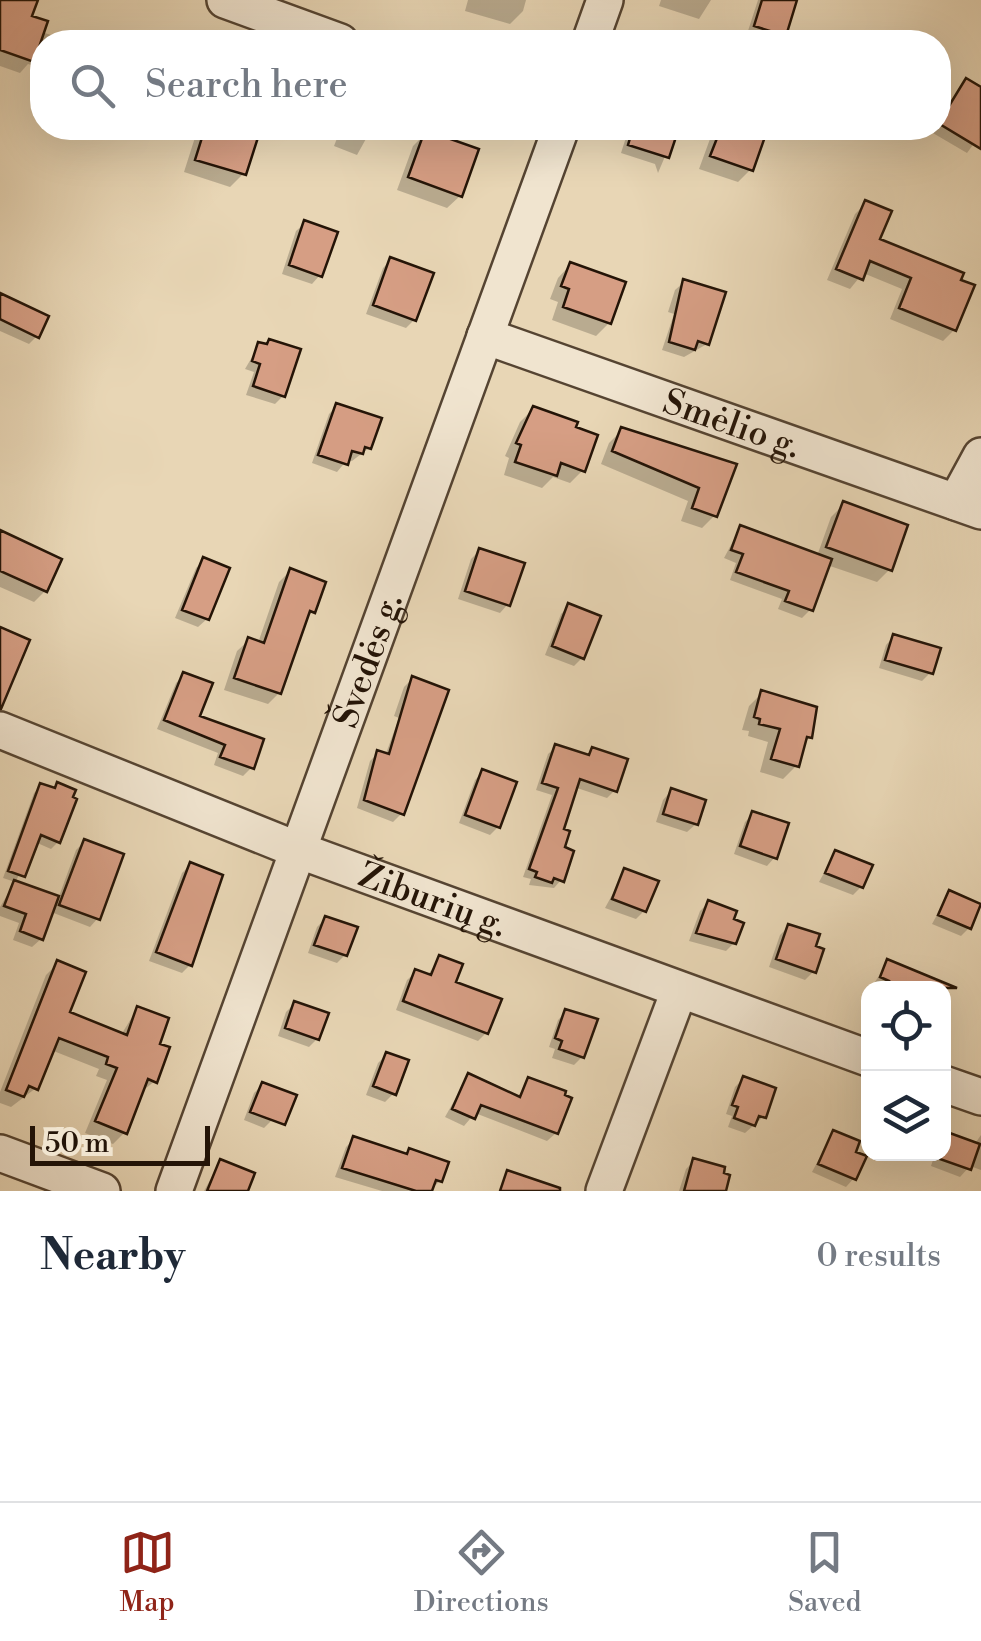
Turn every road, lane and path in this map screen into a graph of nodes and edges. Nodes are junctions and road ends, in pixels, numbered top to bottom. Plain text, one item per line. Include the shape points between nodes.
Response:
1 (225, 0) edge
2 (605, 0) edge
3 (307, 30) edge
4 (594, 30) edge
5 (557, 140) edge
6 (485, 336) junction
7 (981, 456) edge
8 (968, 506) edge
9 (0, 730) edge
10 (298, 850) junction
11 (679, 992) junction
12 (861, 1056) edge
13 (951, 1087) edge
14 (981, 1098) edge
15 (0, 1153) edge
16 (102, 1191) edge
17 (174, 1191) edge
18 (604, 1191) edge

1 - 3 street
2 - 4 street
5 - 6 street, Švedės g.
6 - 8 street, Smėlio g.
6 - 10 street, Švedės g.
7 - 8 street
9 - 10 street, Žiburių g.
10 - 11 street, Žiburių g.
10 - 17 street, Švedės g.
11 - 12 street, Žiburių g.
11 - 18 street
13 - 14 street
15 - 16 street

